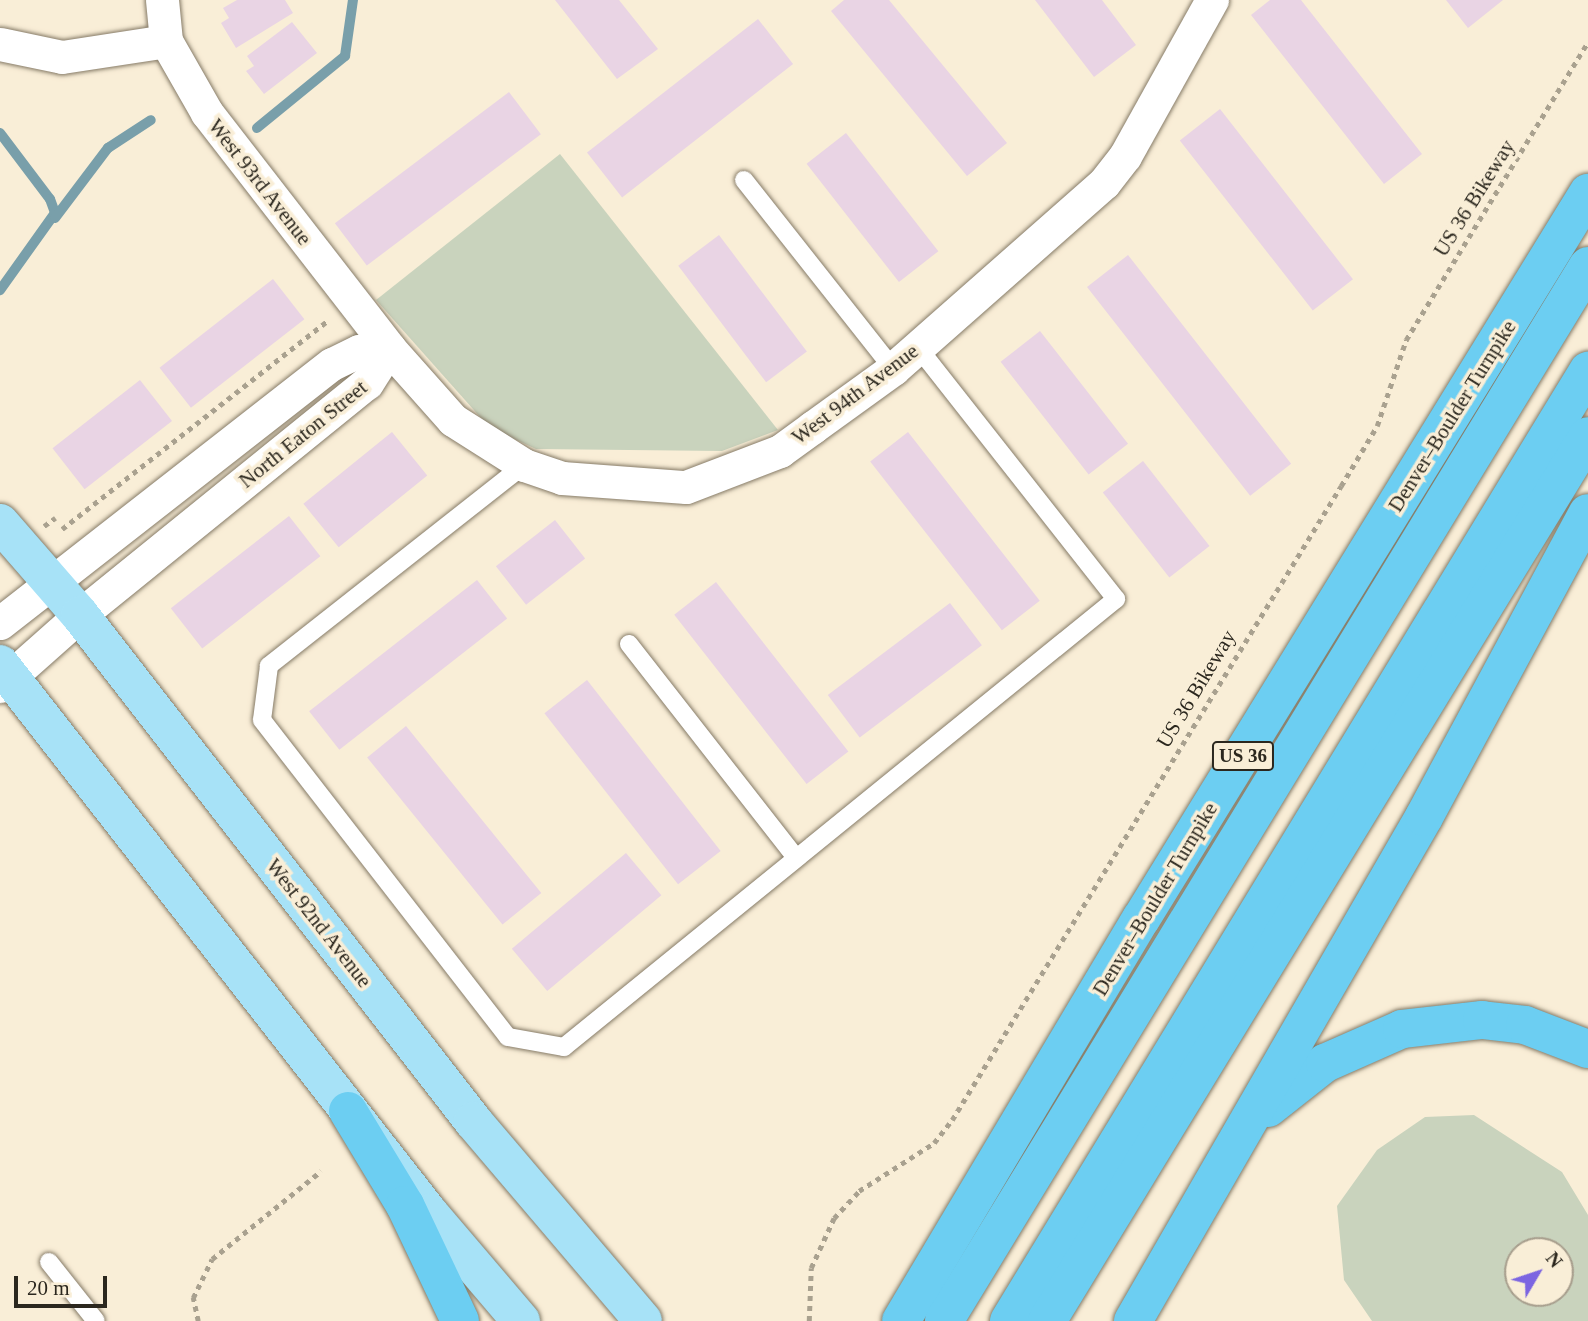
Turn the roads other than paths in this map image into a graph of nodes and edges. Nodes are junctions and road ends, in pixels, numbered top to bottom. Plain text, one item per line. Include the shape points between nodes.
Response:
1 (162, 0) edge
2 (1212, 0) edge
3 (166, 41) junction
4 (0, 44) edge
5 (744, 180) dead end
6 (1588, 194) edge
7 (1588, 265) edge
8 (918, 347) junction
9 (389, 348) junction
10 (893, 369) junction
11 (1588, 371) edge
12 (1588, 436) edge
13 (524, 465) junction
14 (1588, 513) edge
15 (0, 523) edge
16 (54, 583) junction
17 (80, 615) junction
18 (0, 623) edge
19 (629, 644) dead end
20 (3, 675) edge
21 (796, 859) junction
22 (1588, 1049) edge
23 (348, 1111) junction
24 (1245, 1133) junction
25 (49, 1262) dead end
26 (96, 1321) edge
27 (460, 1321) edge
28 (521, 1321) edge
29 (643, 1321) edge
30 (901, 1321) edge
31 (944, 1321) edge
32 (1009, 1321) edge
33 (1047, 1321) edge
34 (1133, 1321) edge

1 - 3 street, West 93rd Avenue
2 - 8 street, West 94th Avenue via 1125,156 1104,183
3 - 4 street via 62,58
3 - 9 street, West 93rd Avenue via 207,113
5 - 10 lane
6 - 30 highway, Denver–Boulder Turnpike / US 36 via 1141,919
7 - 31 highway
8 - 10 street, West 94th Avenue
8 - 21 lane via 1116,600
9 - 13 street, West 94th Avenue via 453,420 478,440
9 - 16 street, North Eaton Street via 359,351 332,364
9 - 17 street, North Eaton Street via 367,383
10 - 13 street, West 94th Avenue via 780,451 686,487 562,478
11 - 32 highway
12 - 33 highway
13 - 21 lane via 269,666 262,720 509,1037 564,1047
14 - 24 highway
15 - 16 main road, West 92nd Avenue
16 - 17 main road, West 92nd Avenue
16 - 18 street, North Eaton Street
17 - 20 street, North Eaton Street
17 - 29 main road, West 92nd Avenue via 465,1112
19 - 21 lane
20 - 23 main road
22 - 24 highway via 1525,1025 1482,1020 1402,1029 1348,1049 1304,1076
23 - 27 highway via 405,1205
23 - 28 main road
24 - 34 highway
25 - 26 lane

